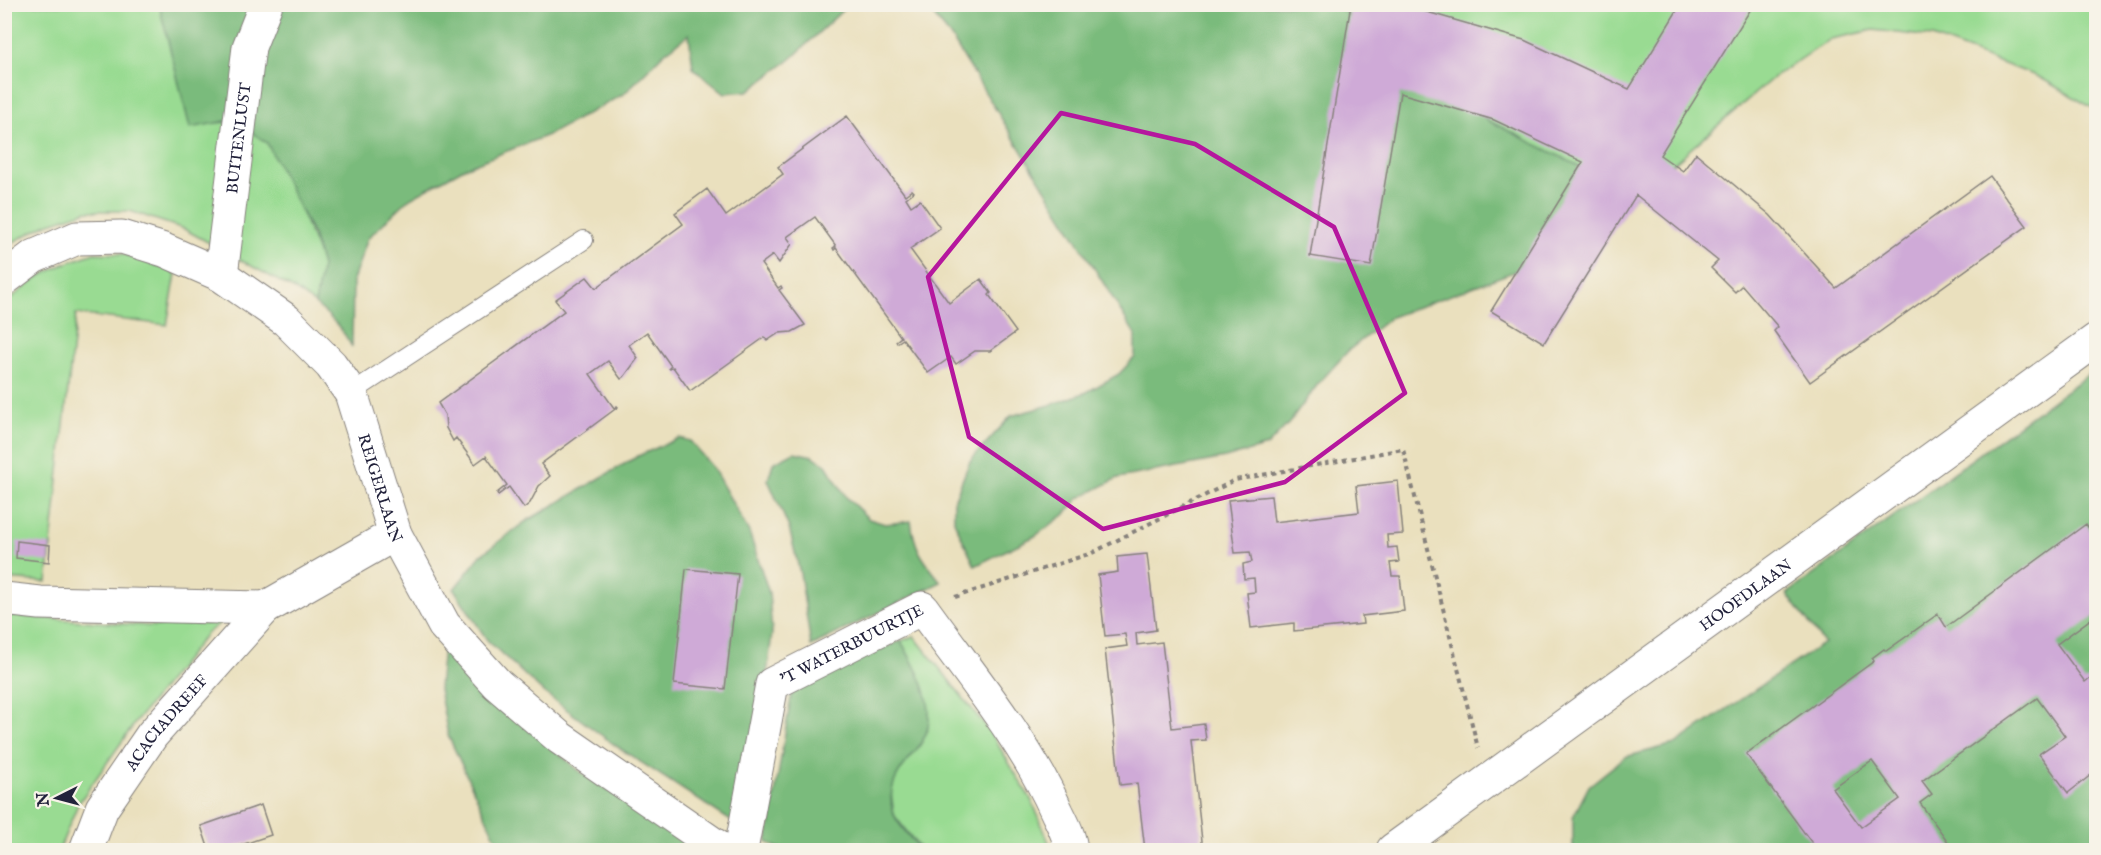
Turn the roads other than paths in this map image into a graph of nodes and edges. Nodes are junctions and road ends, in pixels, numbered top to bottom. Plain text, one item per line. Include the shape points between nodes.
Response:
1 (266, 4) edge
2 (584, 240) dead end
3 (220, 274) junction
4 (4, 279) edge
5 (2097, 340) edge
6 (351, 393) junction
7 (395, 534) junction
8 (4, 599) edge
9 (265, 608) junction
10 (86, 850) edge
11 (722, 850) edge
12 (741, 850) edge
13 (1071, 850) edge
14 (1393, 850) edge

1 - 3 street, BUITENLUST via 249,47
2 - 6 lane
3 - 4 street, REIGERLAAN via 122,237 77,238 33,257
3 - 6 street, REIGERLAAN via 286,320 331,365
5 - 14 street, HOOFDLAAN
6 - 7 street, REIGERLAAN
7 - 9 street, ACACIADREEF
7 - 11 street, REIGERLAAN via 444,625 496,684 560,738
8 - 9 street
9 - 10 street, ACACIADREEF via 152,735 102,808
12 - 13 street, 'T WATERBUURTJE via 772,684 922,608 1027,754 1051,798

